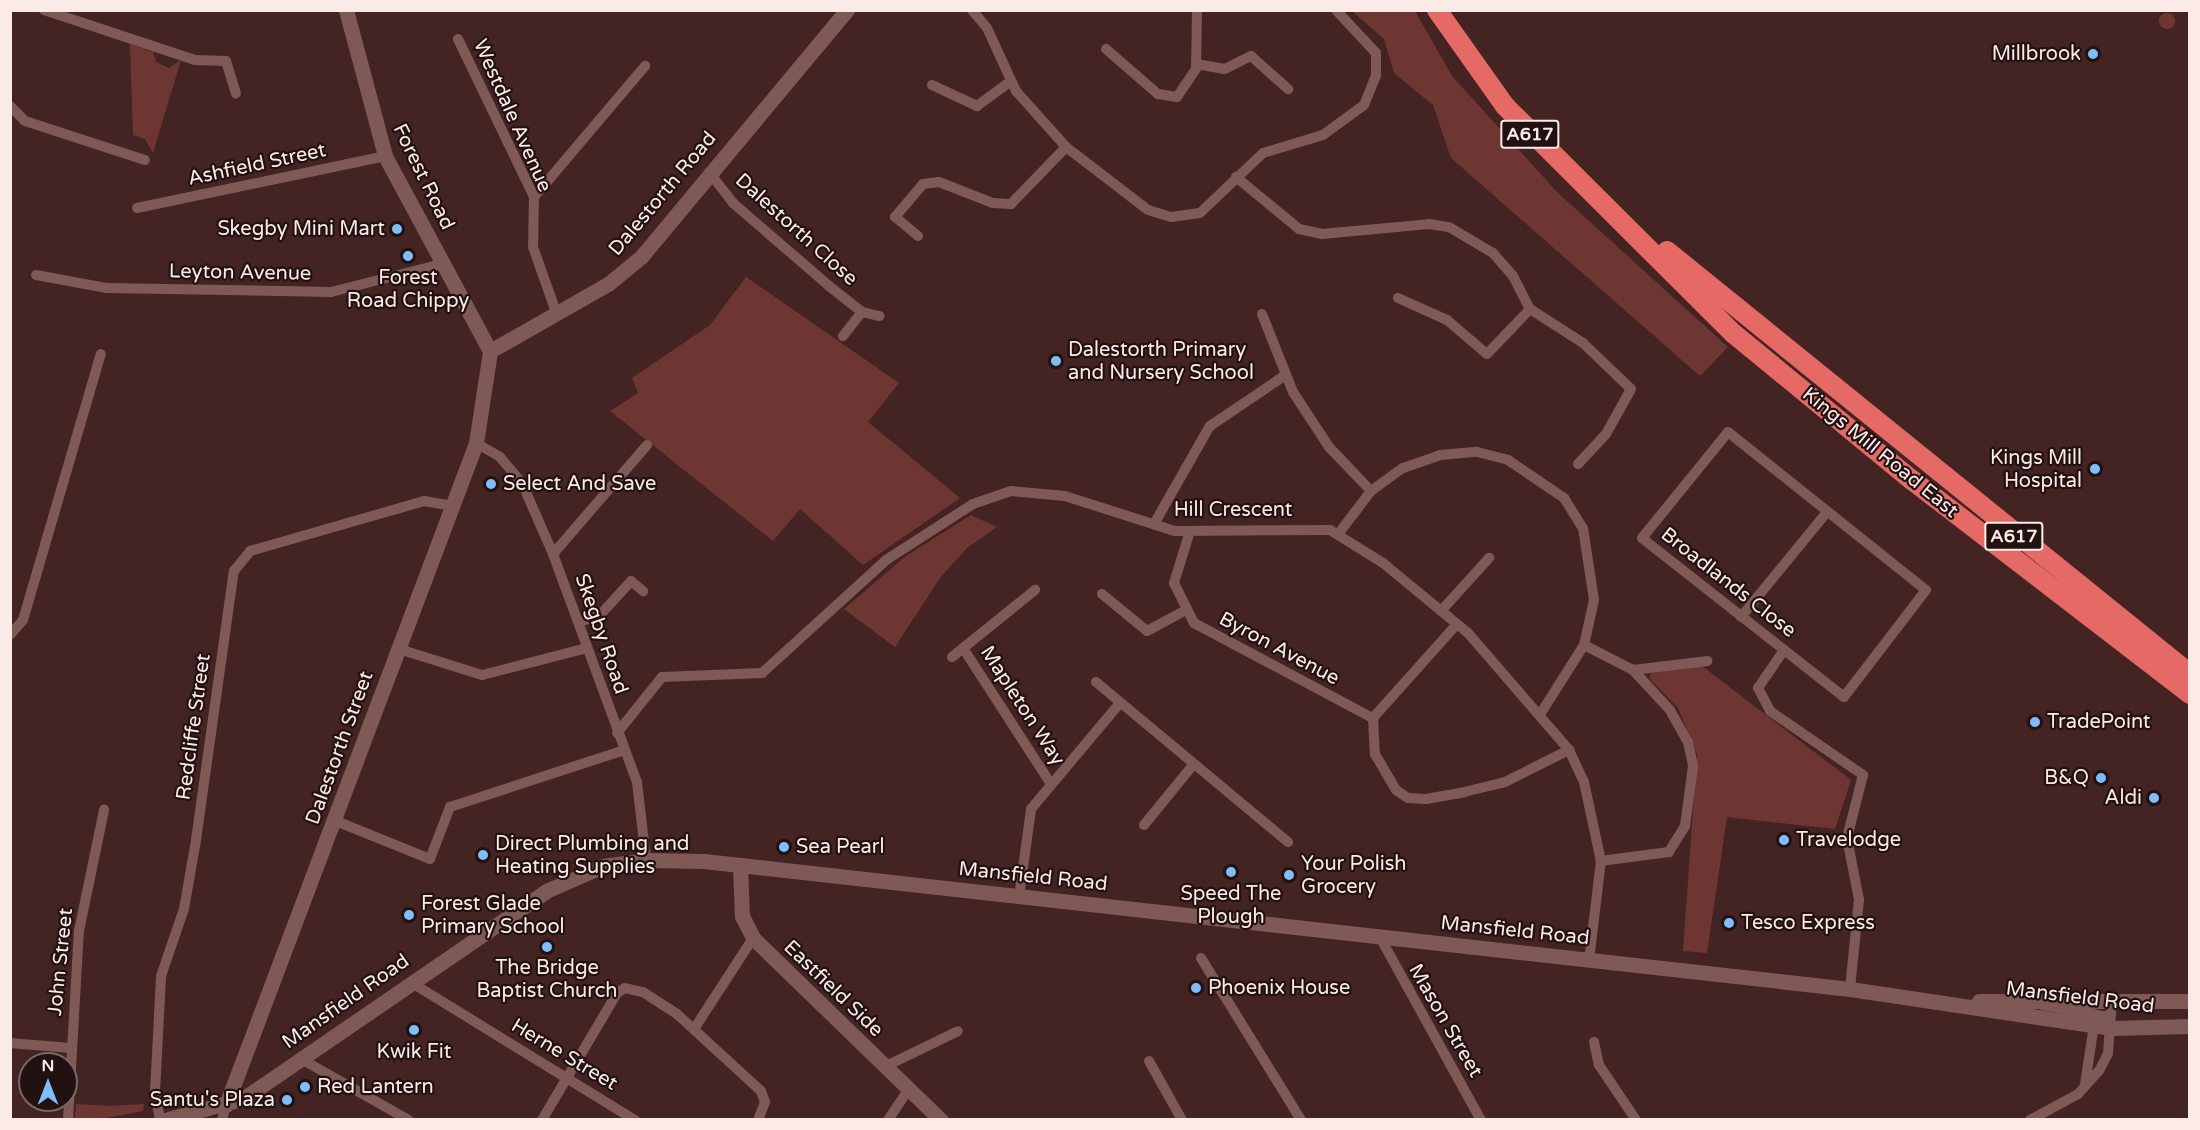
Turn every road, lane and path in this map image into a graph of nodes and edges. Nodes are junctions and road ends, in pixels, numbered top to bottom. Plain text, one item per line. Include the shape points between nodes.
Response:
1 (44, 10) edge
2 (346, 10) edge
3 (847, 10) edge
4 (972, 10) edge
5 (1197, 10) edge
6 (1336, 10) edge
7 (1437, 10) edge
8 (458, 39) dead end
9 (1106, 49) dead end
10 (1196, 64) junction
11 (645, 66) dead end
12 (1011, 81) junction
13 (932, 85) dead end
14 (1288, 89) dead end
15 (236, 93) dead end
16 (10, 105) edge
17 (1066, 147) junction
18 (385, 156) junction
19 (145, 160) dead end
20 (710, 172) junction
21 (1236, 177) junction
22 (534, 197) junction
23 (137, 208) dead end
24 (918, 236) dead end
25 (1643, 240) junction
26 (442, 264) junction
27 (36, 275) dead end
28 (1398, 298) dead end
29 (1530, 309) junction
30 (556, 312) junction
31 (862, 312) junction
32 (1263, 314) dead end
33 (880, 316) dead end
34 (843, 336) dead end
35 (490, 351) junction
36 (101, 354) dead end
37 (1284, 376) junction
38 (476, 443) junction
39 (648, 446) dead end
40 (1578, 464) dead end
41 (1371, 492) junction
42 (453, 506) junction
43 (1826, 513) junction
44 (1154, 524) junction
45 (1190, 531) junction
46 (1339, 533) junction
47 (553, 554) junction
48 (1489, 558) dead end
49 (1035, 590) dead end
50 (643, 591) dead end
51 (1102, 594) dead end
52 (1184, 611) junction
53 (1441, 611) junction
54 (1741, 617) junction
55 (579, 622) junction
56 (1457, 624) junction
57 (10, 635) edge
58 (1584, 645) junction
59 (587, 648) junction
60 (963, 648) junction
61 (399, 650) junction
62 (1784, 650) junction
63 (952, 657) dead end
64 (1707, 661) dead end
65 (1633, 670) junction
66 (2190, 674) edge
67 (1096, 682) dead end
68 (2190, 694) edge
69 (1120, 703) junction
70 (1541, 713) junction
71 (1373, 718) junction
72 (616, 733) junction
73 (624, 750) junction
74 (1569, 750) junction
75 (1193, 765) junction
76 (1051, 784) junction
77 (104, 810) dead end
78 (336, 821) junction
79 (1144, 825) dead end
80 (1288, 843) dead end
81 (646, 860) junction
82 (1601, 861) junction
83 (740, 865) junction
84 (1019, 897) junction
85 (753, 938) junction
86 (1381, 939) junction
87 (1201, 958) dead end
88 (1589, 960) junction
89 (412, 983) junction
90 (1850, 989) junction
91 (2112, 1000) junction
92 (2190, 1001) edge
93 (1965, 1002) junction
94 (2095, 1013) junction
95 (2190, 1026) edge
96 (2112, 1028) junction
97 (694, 1029) junction
98 (958, 1031) dead end
99 (1594, 1042) dead end
100 (10, 1043) edge
101 (71, 1048) junction
102 (301, 1059) junction
103 (1149, 1061) dead end
104 (884, 1067) junction
105 (566, 1077) junction
106 (909, 1089) junction
107 (2083, 1090) junction
108 (224, 1112) edge
109 (68, 1119) edge
110 (160, 1119) edge
111 (165, 1119) edge
112 (409, 1119) edge
113 (542, 1119) edge
114 (635, 1119) edge
115 (758, 1119) edge
116 (888, 1119) edge
117 (941, 1119) edge
118 (1182, 1119) edge
119 (1301, 1119) edge
120 (1481, 1119) edge
121 (1636, 1119) edge
122 (2030, 1119) edge

1 - 15 street via 195,60 225,61
2 - 18 main road, Forest Road
3 - 20 main road, Dalestorth Road
4 - 12 street via 987,28
5 - 10 street
6 - 21 street via 1376,53 1376,76 1364,105 1323,135 1263,153
7 - 25 highway, Kings Mill Road East / A617 via 1505,106 1568,174
8 - 22 street, Westdale Avenue
9 - 10 street via 1164,98 1186,89
10 - 14 street via 1225,69 1251,56
11 - 22 street
12 - 13 street via 977,106
12 - 17 street
16 - 19 street via 25,121
17 - 21 street via 1148,210 1171,217 1200,213
17 - 24 street via 1011,204 993,203 939,182 922,184 895,217
18 - 23 street, Ashfield Street
18 - 26 main road, Forest Road
20 - 30 main road, Dalestorth Road via 642,258 608,284
20 - 31 street, Dalestorth Close via 733,203
21 - 29 street via 1290,226 1311,232 1412,224 1449,227 1493,253 1513,276
22 - 30 street, Westdale Avenue via 532,247
25 - 66 highway, Kings Mill Road East / A617 via 1671,252
25 - 68 highway, Kings Mill Road East / A617 via 1734,334 1912,480
26 - 27 street, Leyton Avenue via 331,292 106,288
26 - 35 main road, Forest Road
28 - 29 street via 1447,320 1487,354
29 - 40 street via 1583,343 1632,389 1606,434
30 - 35 main road, Dalestorth Road
31 - 33 street, Dalestorth Close
31 - 34 street, Dalestorth Close
32 - 37 street
35 - 38 main road, Dalestorth Street
36 - 57 street via 22,620
37 - 41 street via 1329,447
37 - 44 street via 1210,426
38 - 42 main road, Dalestorth Street
38 - 47 street, Skegby Road via 500,458 522,483
39 - 47 street
41 - 46 street
41 - 58 street via 1403,468 1440,455 1477,452 1508,460 1536,475 1564,498 1583,528 1594,600
42 - 61 main road, Dalestorth Street
42 - 110 street, Redcliffe Street via 424,501 250,551 234,571 184,909 161,976 155,1092
43 - 54 street
43 - 54 street, Broadlands Close via 1728,432 1642,538
43 - 62 street, Broadlands Close via 1926,590 1844,697
44 - 45 street, Hill Crescent
44 - 72 street, Hill Crescent via 1036,491 987,498 886,560 762,674 662,677
45 - 46 street, Hill Crescent via 1314,528
45 - 52 street via 1174,583
46 - 53 street, Hill Crescent
47 - 55 street, Skegby Road
48 - 53 street
49 - 60 street, Mapleton Way
50 - 55 street via 631,581 600,615
51 - 52 street via 1147,631
52 - 71 street, Byron Avenue via 1236,650
53 - 56 street, Hill Crescent
54 - 62 street, Broadlands Close
55 - 59 street, Skegby Road
56 - 70 street, Hill Crescent
56 - 71 street
58 - 65 street
58 - 70 street
59 - 61 street via 482,675
59 - 72 street, Skegby Road
60 - 63 street, Mapleton Way
60 - 76 street, Mapleton Way
61 - 78 main road, Dalestorth Street
62 - 90 street via 1758,688 1770,711 1863,774 1847,838 1858,900
64 - 65 street
65 - 82 street via 1670,710 1688,742 1691,790 1685,826 1669,852
67 - 69 street
69 - 75 street
69 - 76 street
70 - 74 street, Hill Crescent
71 - 74 street via 1382,770 1408,798 1426,800 1504,782
72 - 73 street, Skegby Road
73 - 78 street via 450,807 430,859
73 - 81 street, Skegby Road via 637,782
74 - 82 street, Hill Crescent via 1584,782
75 - 79 street
75 - 80 street
76 - 84 street via 1025,827
77 - 101 street, John Street via 79,931
78 - 108 main road, Dalestorth Street
81 - 83 main road, Mansfield Road
81 - 89 main road, Mansfield Road via 603,866 546,891
82 - 88 street, Hill Crescent
83 - 84 main road, Mansfield Road
83 - 85 main road, Eastfield Side via 742,916
84 - 86 main road, Mansfield Road
85 - 97 street
85 - 104 main road, Eastfield Side
86 - 88 main road, Mansfield Road
86 - 120 street, Mason Street
87 - 119 street
88 - 90 main road, Mansfield Road
89 - 102 main road, Mansfield Road
89 - 105 street, Herne Street
90 - 93 main road, Mansfield Road
91 - 92 main road, Mansfield Road
91 - 94 main road, Mansfield Road
91 - 96 street
93 - 94 main road, Mansfield Road
93 - 94 main road, Mansfield Road via 2008,997
94 - 96 main road, Mansfield Road
94 - 107 street
95 - 96 main road, Mansfield Road
96 - 107 street via 2108,1053
97 - 105 street via 643,992 626,988 617,993
97 - 115 street via 761,1091 765,1102
98 - 104 street
99 - 121 street via 1599,1065
100 - 101 street
101 - 109 street, John Street
102 - 108 main road, Mansfield Road
102 - 112 street
103 - 118 street
104 - 106 main road, Eastfield Side
105 - 113 street
105 - 114 street, Herne Street
106 - 116 street
106 - 117 main road, Eastfield Side
107 - 122 street
108 - 111 main road, Mansfield Road

